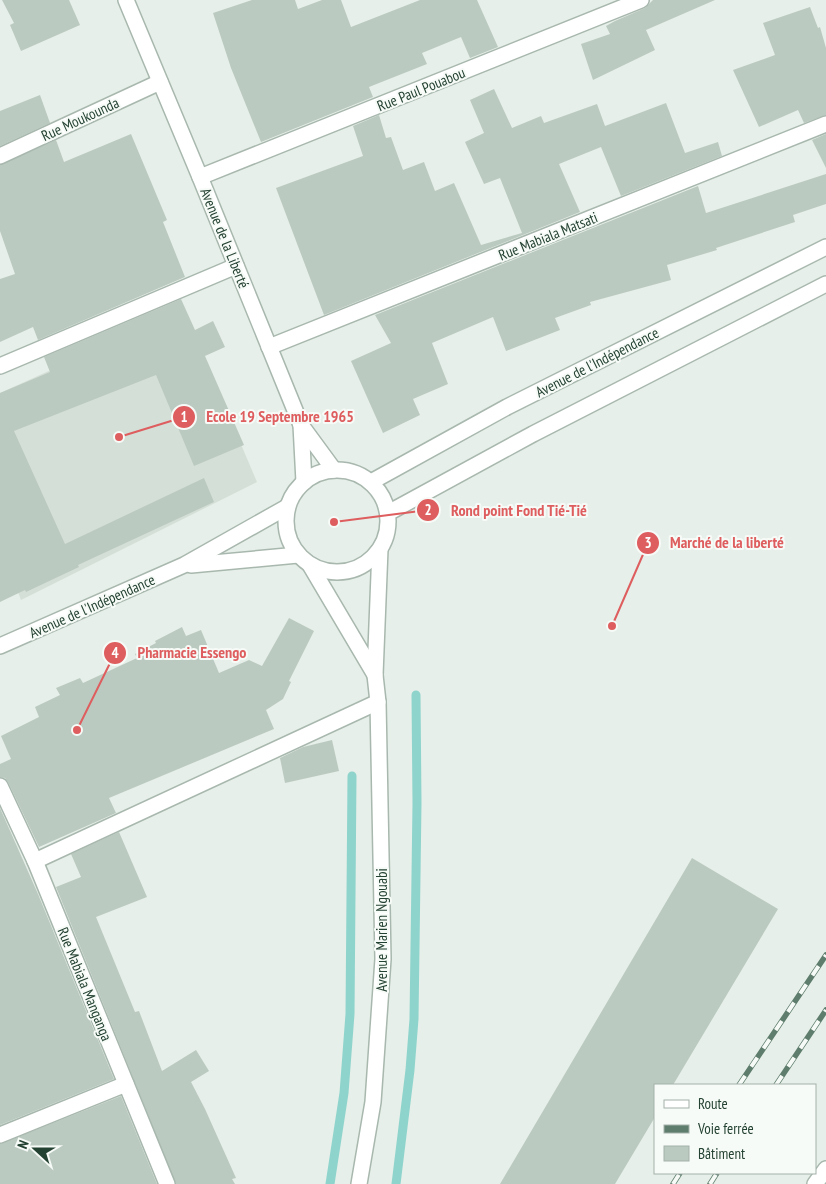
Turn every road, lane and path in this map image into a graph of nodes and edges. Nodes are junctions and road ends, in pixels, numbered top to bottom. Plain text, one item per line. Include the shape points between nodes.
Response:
1 (126, 0) edge
2 (641, 0) edge
3 (160, 82) junction
4 (826, 124) edge
5 (0, 156) edge
6 (200, 177) junction
7 (826, 247) edge
8 (236, 266) junction
9 (826, 284) edge
10 (269, 348) junction
11 (0, 366) edge
12 (301, 425) junction
13 (334, 470) junction
14 (304, 482) junction
15 (371, 482) junction
16 (287, 507) junction
17 (388, 513) junction
18 (380, 549) junction
19 (298, 555) junction
20 (184, 565) junction
21 (310, 565) junction
22 (0, 646) edge
23 (375, 675) junction
24 (378, 702) junction
25 (0, 786) edge
26 (35, 861) junction
27 (126, 1084) junction
28 (0, 1135) edge
29 (826, 1169) edge
30 (167, 1184) edge
31 (359, 1184) edge
32 (815, 1184) edge

1 - 3 street, Avenue de la Liberté
2 - 6 street, Rue Paul Pouabou
3 - 5 street, Rue Moukounda
3 - 6 street, Avenue de la Liberté
4 - 10 street, Rue Mabiala Matsati
6 - 8 street, Avenue de la Liberté
7 - 15 street, Avenue de l'Indépendance via 508,408
8 - 10 street, Avenue de la Liberté
8 - 11 street
9 - 17 street via 533,434
10 - 12 street, Avenue de la Liberté
12 - 13 street, Avenue de la Liberté
12 - 14 street
13 - 14 street via 318,473
13 - 15 street via 354,472
14 - 16 street
15 - 17 street via 382,496
16 - 19 street via 285,524 289,541
16 - 20 street, Avenue de l'Indépendance
17 - 18 street via 387,532
18 - 21 street via 356,570 340,573
18 - 23 street, Avenue Marien Ngouabi
19 - 20 street, Avenue de l'Indépendance
19 - 21 street
20 - 22 street, Avenue de l'Indépendance
21 - 23 street, Avenue Marien Ngouabi
23 - 24 street, Avenue Marien Ngouabi
24 - 26 street
24 - 31 street, Avenue Marien Ngouabi via 383,959 373,1102
25 - 26 street, Rue Mabiala Manganga
26 - 27 street, Rue Mabiala Manganga
27 - 28 street
27 - 30 street, Rue Mabiala Manganga
29 - 32 street

